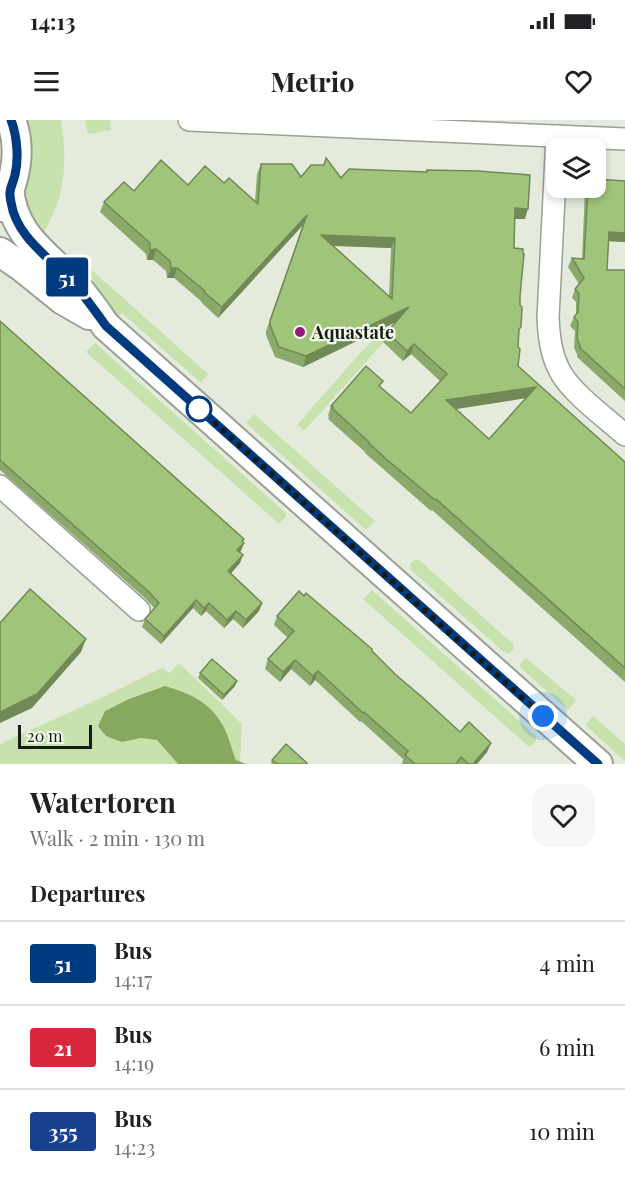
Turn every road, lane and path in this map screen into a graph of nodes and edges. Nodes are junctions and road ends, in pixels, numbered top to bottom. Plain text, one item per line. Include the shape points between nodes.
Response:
1 (10, 120) edge
2 (189, 120) edge
3 (381, 124) edge
4 (557, 136) junction
5 (625, 139) edge
6 (5, 199) edge
7 (0, 252) edge
8 (106, 326) junction
9 (625, 435) edge
10 (0, 486) edge
11 (139, 610) dead end
12 (598, 764) edge

1 - 6 main road via 17,150 15,174
2 - 3 street
3 - 4 street
4 - 5 street
4 - 9 street via 549,339 561,374
6 - 8 main road via 23,231 75,285
7 - 8 main road via 63,300
8 - 12 main road
10 - 11 street

